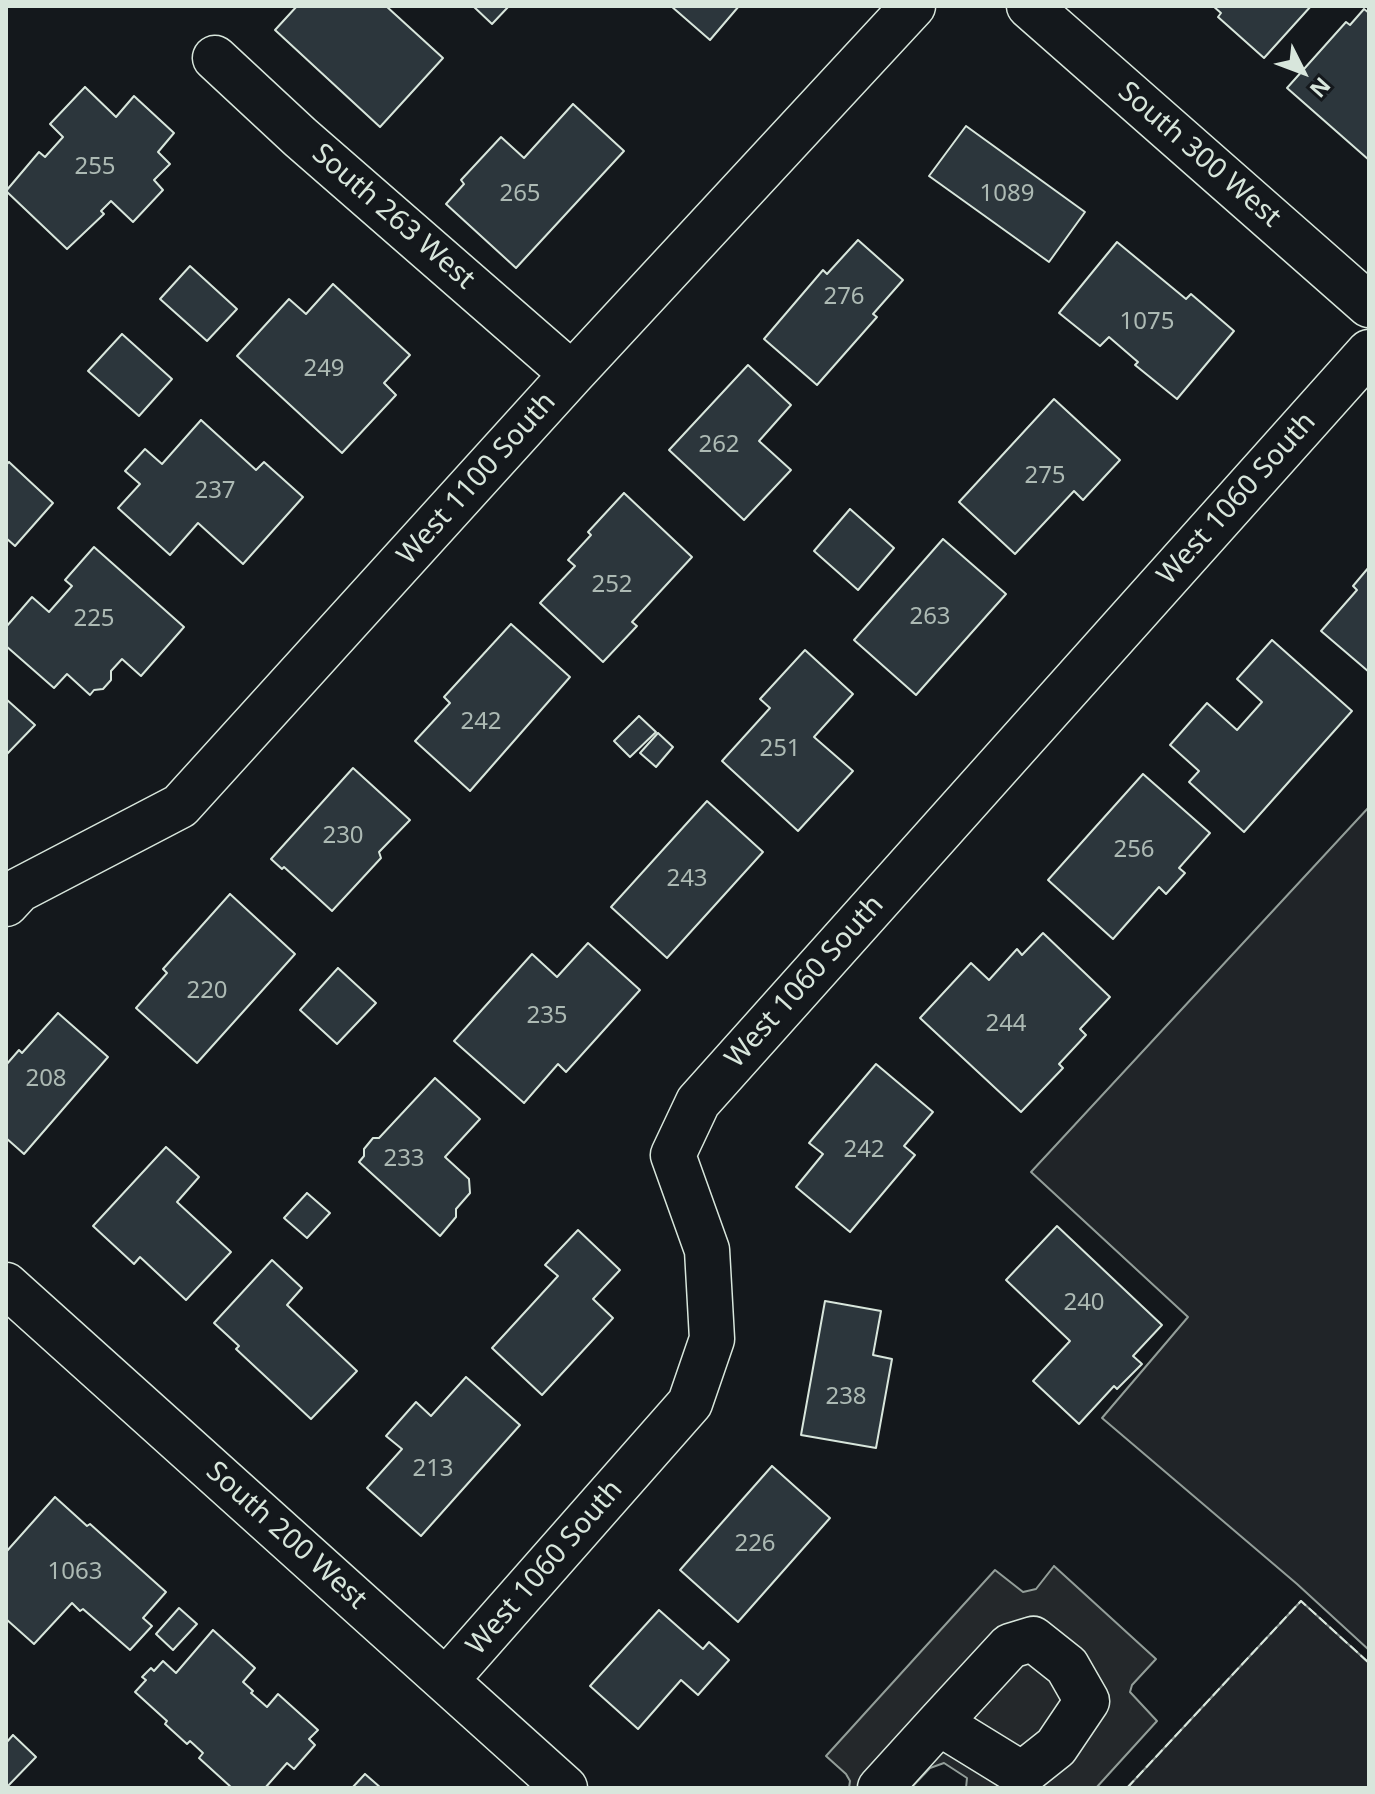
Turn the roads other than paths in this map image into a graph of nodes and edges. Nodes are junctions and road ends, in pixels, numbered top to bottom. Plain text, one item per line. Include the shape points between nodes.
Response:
1 (913, 6) edge
2 (1029, 6) edge
3 (215, 58) dead end
4 (1369, 305) edge
5 (1369, 352) edge
6 (572, 374) junction
7 (6, 904) edge
8 (6, 1285) edge
9 (446, 1680) junction
10 (939, 1723) dead end
11 (565, 1788) edge
12 (880, 1788) edge

1 - 6 street, West 1100 South
2 - 4 street, South 300 West
3 - 6 street, South 263 West
5 - 9 street, West 1060 South via 698,1102 673,1155 707,1250 712,1339 690,1403
6 - 7 street, West 1100 South via 180,806 19,890
8 - 9 street, South 200 West
9 - 11 street, South 200 West
10 - 12 street

